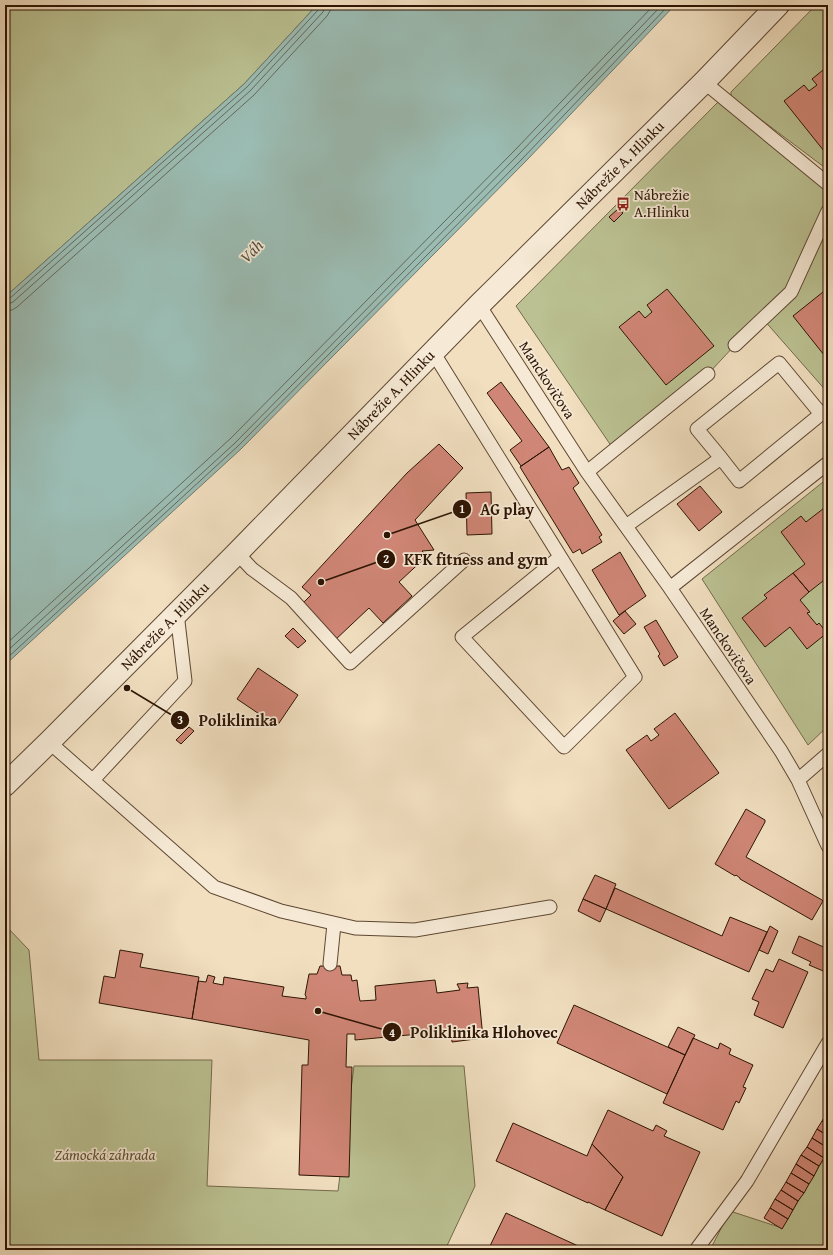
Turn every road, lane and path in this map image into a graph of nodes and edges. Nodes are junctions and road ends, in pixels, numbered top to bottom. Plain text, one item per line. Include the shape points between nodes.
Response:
1 (778, 5) edge
2 (704, 82) junction
3 (828, 184) edge
4 (828, 211) edge
5 (479, 305) junction
6 (735, 345) dead end
7 (433, 352) junction
8 (708, 374) dead end
9 (721, 458) junction
10 (828, 463) edge
11 (587, 472) junction
12 (626, 526) junction
13 (237, 553) junction
14 (560, 557) junction
15 (464, 560) dead end
16 (670, 588) junction
17 (177, 613) junction
18 (49, 742) junction
19 (828, 754) edge
20 (93, 780) junction
21 (798, 780) junction
22 (5, 784) edge
23 (828, 846) edge
24 (550, 907) dead end
25 (334, 924) junction
26 (330, 964) dead end
27 (828, 1044) edge
28 (696, 1250) edge

1 - 2 street, Nábrežie A. Hlinku
2 - 3 lane
2 - 5 street, Nábrežie A. Hlinku
4 - 6 lane via 791,292
5 - 7 street, Nábrežie A. Hlinku
5 - 11 lane, Manckovičova
7 - 13 street, Nábrežie A. Hlinku
7 - 14 lane
8 - 11 lane
9 - 9 lane via 739,480 821,414 779,363 698,429
9 - 12 lane
10 - 16 lane
11 - 12 lane, Manckovičova
12 - 16 lane, Manckovičova
13 - 15 lane via 252,569 291,598 350,664
13 - 17 street, Nábrežie A. Hlinku
14 - 14 lane via 635,677 564,746 462,637
16 - 21 lane, Manckovičova
17 - 18 street, Nábrežie A. Hlinku
17 - 20 lane via 185,681
18 - 20 lane
18 - 22 street, Nábrežie A. Hlinku
19 - 21 lane
20 - 25 lane via 214,887 280,911
21 - 23 lane, Manckovičova
24 - 25 lane via 415,930 355,928
25 - 26 lane
27 - 28 lane via 747,1181

